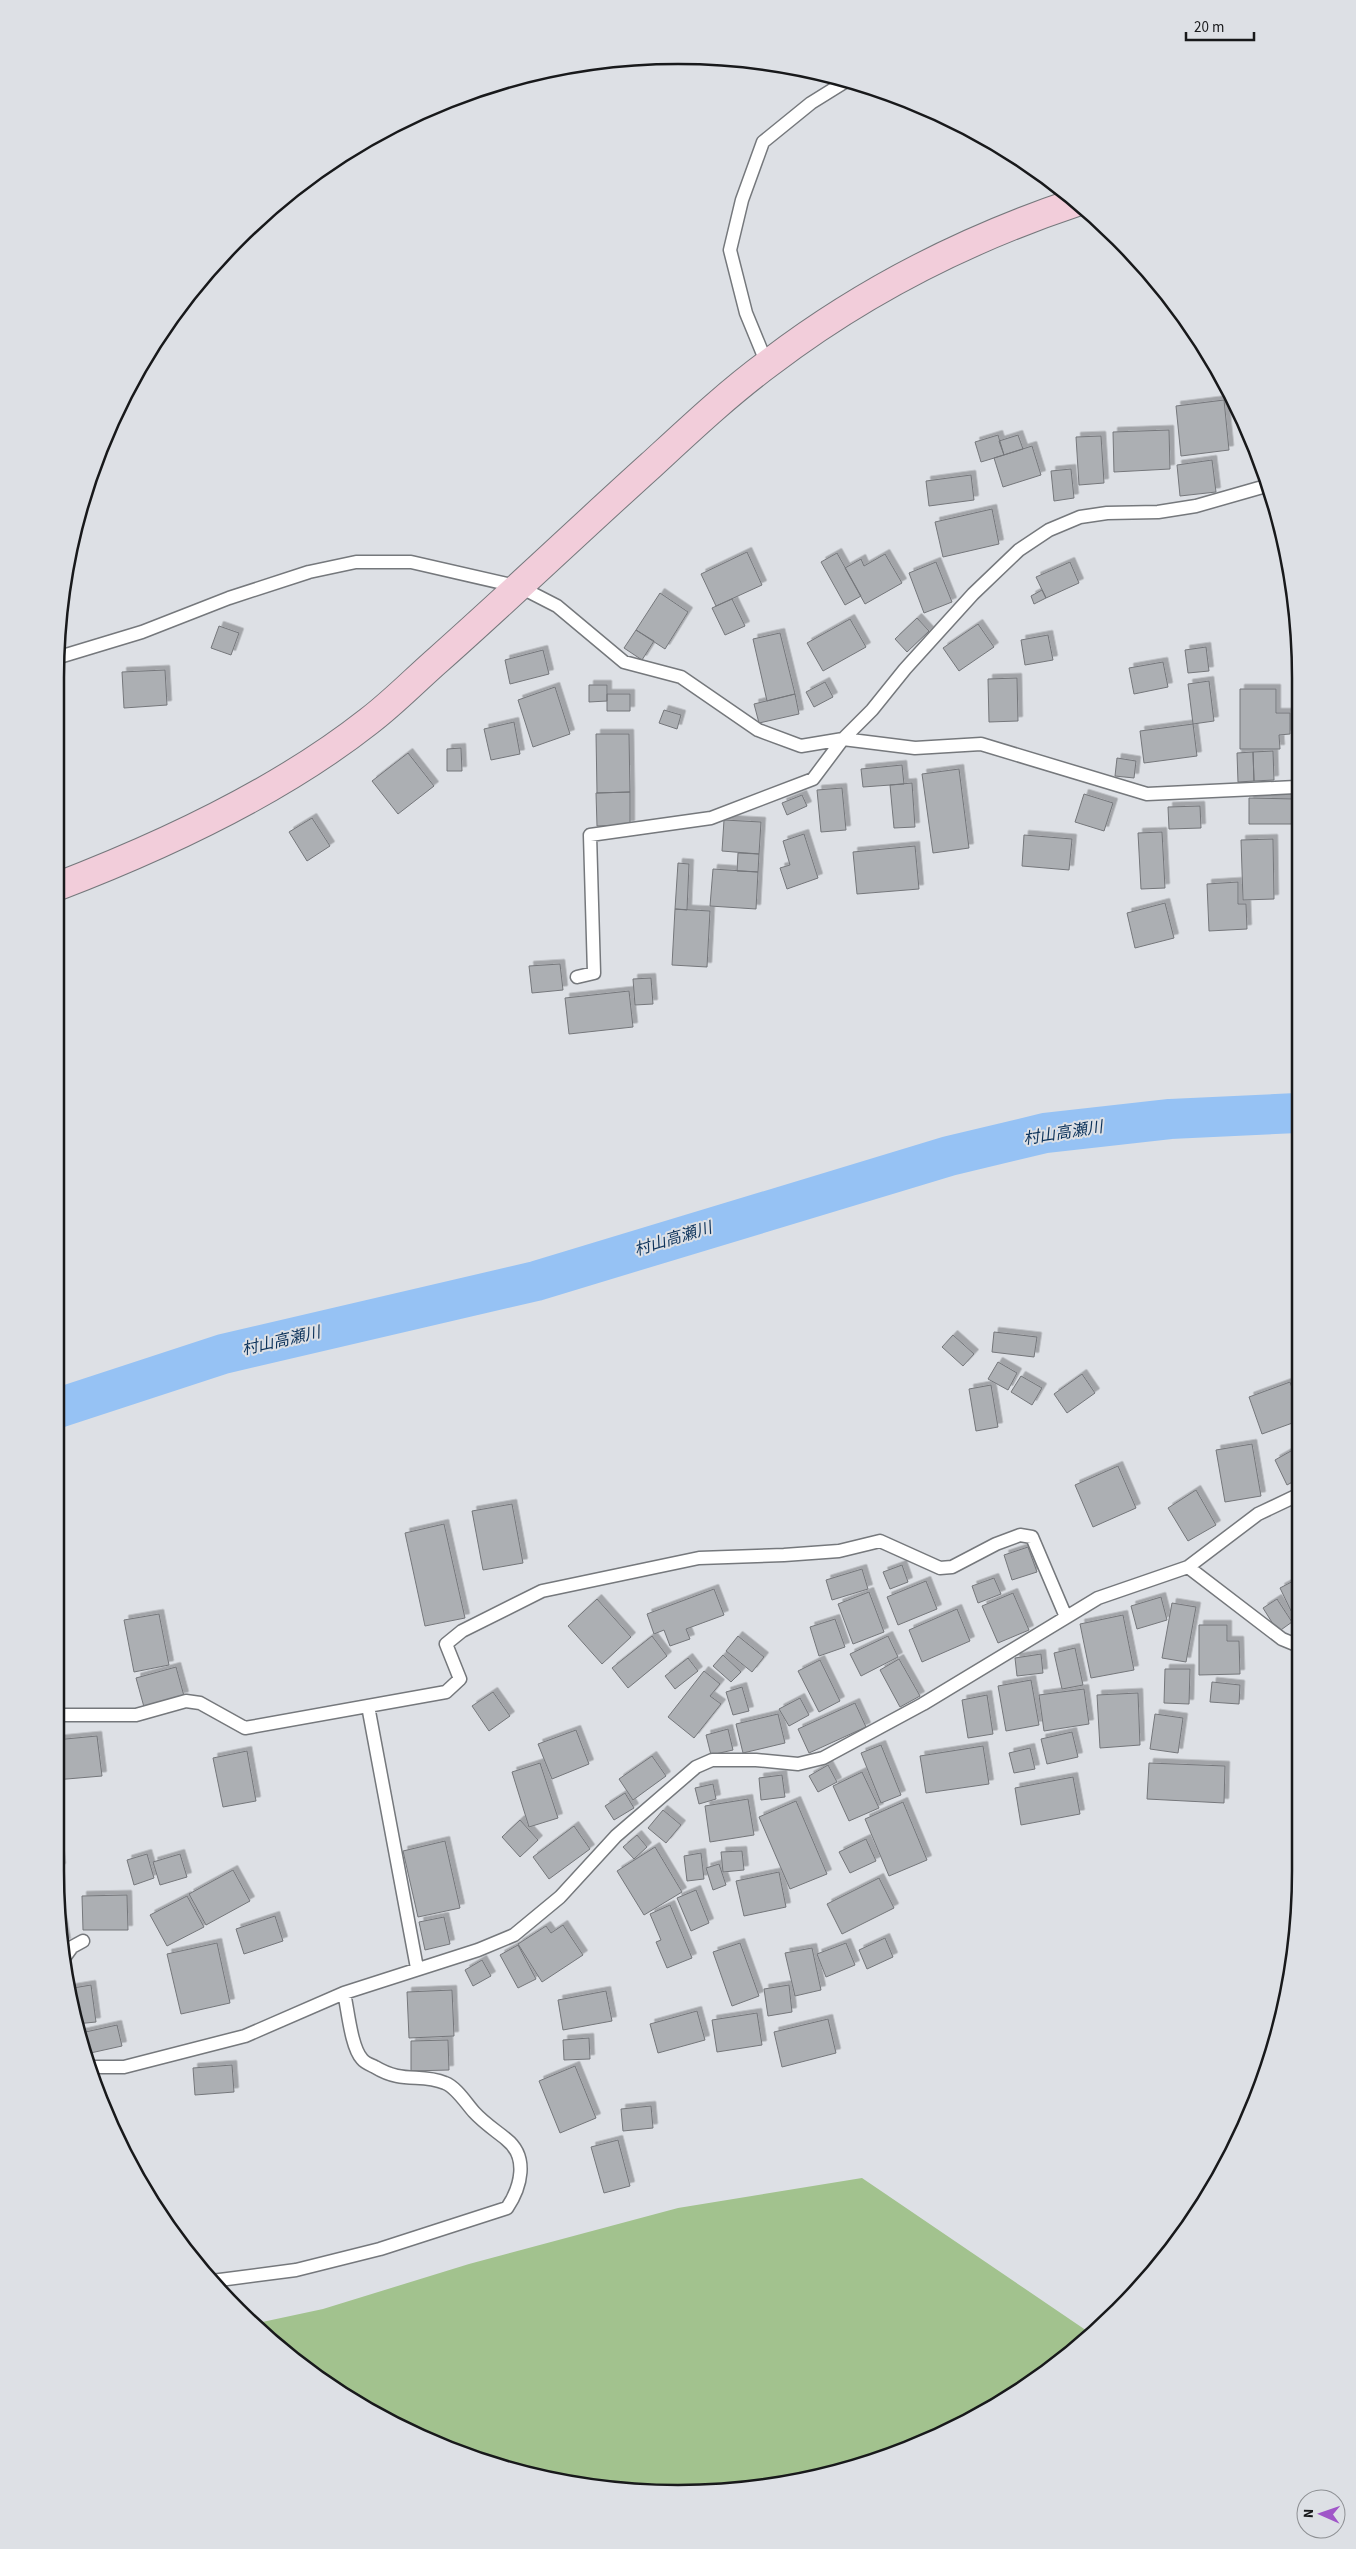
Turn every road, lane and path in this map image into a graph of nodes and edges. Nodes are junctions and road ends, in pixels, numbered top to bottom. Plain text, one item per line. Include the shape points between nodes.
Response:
1 (839, 86) edge
2 (1069, 205) edge
3 (767, 364) junction
4 (1262, 487) edge
5 (520, 587) junction
6 (65, 655) edge
7 (842, 739) junction
8 (1292, 787) edge
9 (64, 884) edge
10 (577, 977) dead end
11 (1292, 1497) edge
12 (1188, 1567) junction
13 (1066, 1617) junction
14 (1292, 1644) edge
15 (368, 1706) junction
16 (64, 1715) edge
17 (83, 1940) dead end
18 (69, 1951) edge
19 (417, 1968) junction
20 (344, 1993) junction
21 (96, 2067) edge
22 (220, 2280) edge

1 - 3 lane via 811,103 763,142 742,200 730,250 746,313
2 - 3 street via 981,237 895,280 829,320
3 - 5 street via 688,431
4 - 7 lane via 1196,506 1080,517 1049,530 1019,550 974,594 872,710
5 - 6 lane via 411,562 356,562 309,572 229,598 142,632
5 - 7 lane via 557,606 624,662 681,677 758,730 801,746
5 - 9 street via 369,721 314,758 218,815 121,862
7 - 8 lane via 915,748 981,744 1147,794
7 - 10 lane via 813,779 710,818 590,835 594,972
11 - 12 lane via 1258,1514
12 - 13 lane via 1098,1598
12 - 14 lane via 1282,1640
13 - 15 lane via 1032,1538 1020,1535 952,1567 940,1568 880,1541 839,1551 699,1558 542,1591 462,1631 446,1644 460,1679 446,1692
13 - 19 lane via 923,1704 823,1758 798,1764 712,1760 696,1767 623,1830 560,1897 514,1935 478,1950
15 - 16 lane via 245,1728 200,1703 186,1701 136,1715
15 - 19 lane
17 - 18 lane
19 - 20 lane
20 - 21 lane via 245,2036 124,2067
20 - 22 lane via 362,2060 386,2074 447,2084 488,2126 508,2140 519,2158 521,2178 516,2194 507,2208 380,2249 296,2270

